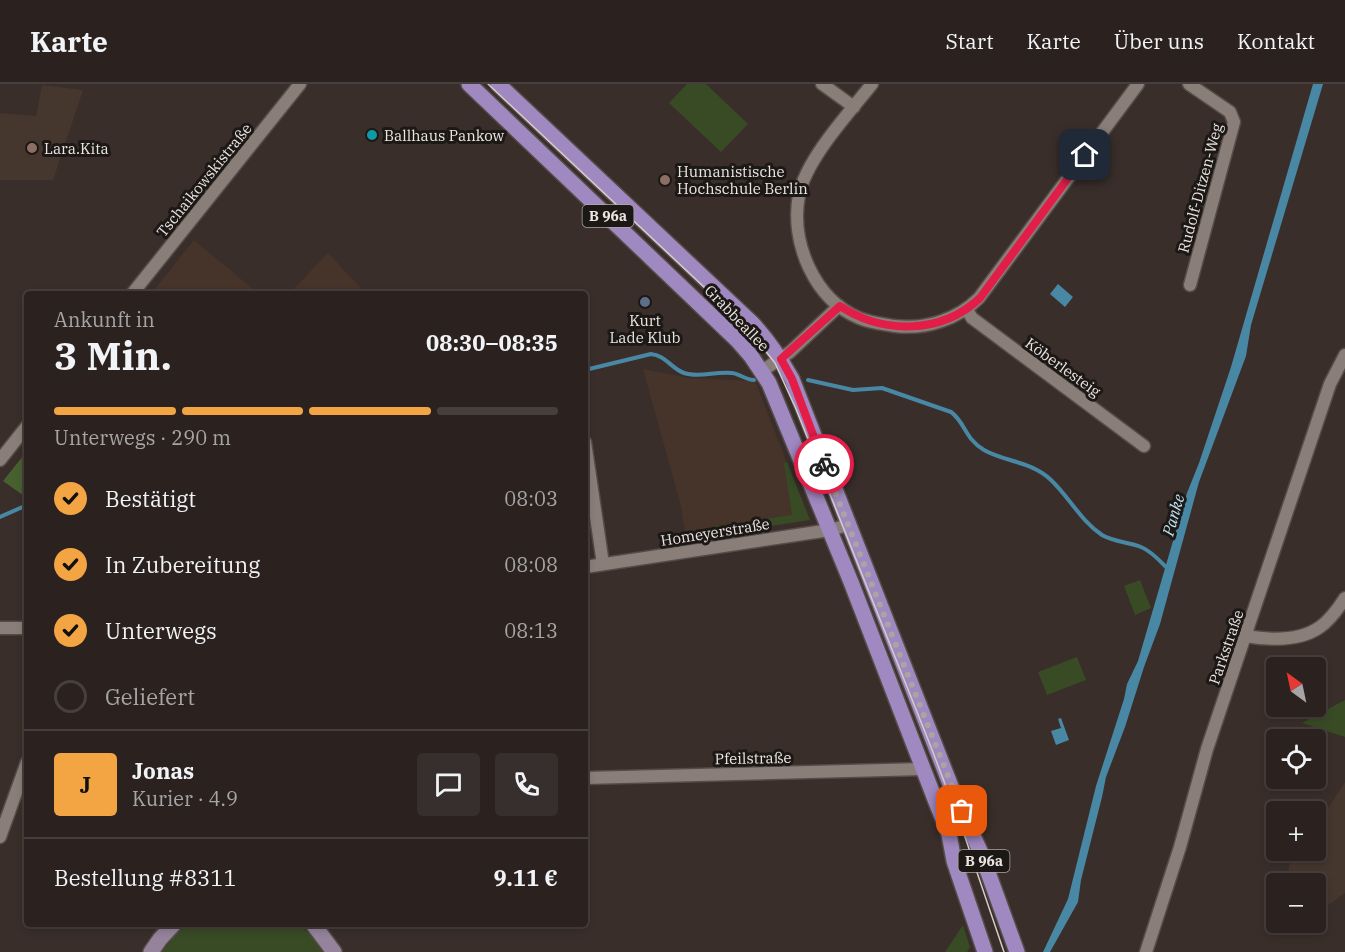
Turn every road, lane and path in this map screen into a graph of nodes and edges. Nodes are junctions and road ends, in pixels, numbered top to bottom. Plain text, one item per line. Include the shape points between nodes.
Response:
1 (300, 84) edge
2 (469, 84) edge
3 (498, 84) edge
4 (822, 84) edge
5 (872, 84) edge
6 (1137, 84) edge
7 (1189, 84) edge
8 (854, 107) junction
9 (1190, 285) dead end
10 (134, 291) edge
11 (840, 306) junction
12 (967, 309) junction
13 (1345, 355) edge
14 (781, 359) junction
15 (762, 371) junction
16 (24, 430) edge
17 (1144, 446) dead end
18 (0, 460) edge
19 (588, 462) edge
20 (848, 525) junction
21 (830, 530) junction
22 (603, 564) junction
23 (588, 566) edge
24 (1345, 598) edge
25 (0, 628) edge
26 (24, 628) edge
27 (1245, 636) junction
28 (923, 769) junction
29 (24, 770) edge
30 (588, 778) edge
31 (0, 837) edge
32 (172, 927) edge
33 (315, 927) edge
34 (151, 952) edge
35 (334, 952) edge
36 (986, 952) edge
37 (1017, 952) edge
38 (1146, 952) edge

1 - 10 street, Tschaikowskistraße
2 - 15 main road, Grabbeallee / B 96a via 738,341
3 - 14 main road, Grabbeallee / B 96a via 752,323
4 - 8 street
5 - 8 street
6 - 12 street via 980,298
7 - 9 street, Rudolf-Ditzen-Weg via 1230,112 1234,122
8 - 11 street via 815,160 800,192 797,209 799,236 807,261 824,291
11 - 12 street via 875,323 908,327 933,324
11 - 14 street
12 - 17 street, Köberlesteig via 972,318
13 - 27 street, Parkstraße via 1330,384
14 - 15 street
14 - 20 main road, Grabbeallee / B 96a
15 - 21 main road, Grabbeallee / B 96a
16 - 18 street
19 - 22 street
20 - 21 street, Homeyerstraße
20 - 37 main road, Grabbeallee / B 96a
21 - 22 street, Homeyerstraße
21 - 28 main road, Grabbeallee / B 96a
22 - 23 street, Homeyerstraße
24 - 27 street via 1326,622 1312,632 1274,639
25 - 26 street
27 - 38 street, Parkstraße
28 - 30 street, Pfeilstraße
28 - 36 main road, Grabbeallee / B 96a via 949,834 954,861
29 - 31 street
32 - 34 main road
33 - 35 main road

